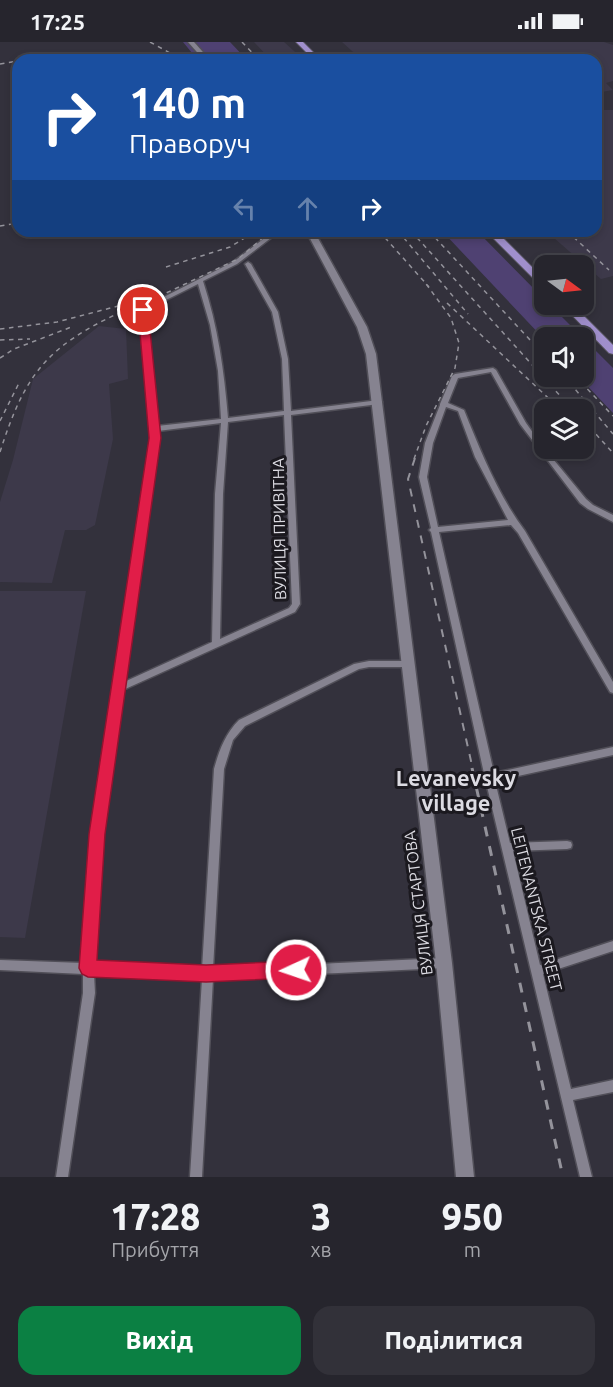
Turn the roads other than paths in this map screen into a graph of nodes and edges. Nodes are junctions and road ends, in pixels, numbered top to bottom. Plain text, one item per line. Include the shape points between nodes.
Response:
1 (191, 42) edge
2 (299, 42) edge
3 (202, 54) edge
4 (312, 54) edge
5 (270, 237) edge
6 (313, 237) edge
7 (497, 237) edge
8 (251, 253) junction
9 (235, 263) junction
10 (248, 264) junction
11 (534, 274) edge
12 (200, 282) junction
13 (577, 315) edge
14 (613, 351) edge
15 (443, 404) junction
16 (379, 406) junction
17 (289, 412) junction
18 (225, 421) junction
19 (154, 429) junction
20 (613, 519) edge
21 (513, 522) junction
22 (433, 530) junction
23 (216, 644) junction
24 (407, 664) junction
25 (118, 688) junction
26 (613, 690) edge
27 (613, 751) edge
28 (490, 778) junction
29 (567, 845) dead end
30 (507, 847) junction
31 (613, 946) edge
32 (444, 963) junction
33 (0, 965) edge
34 (88, 968) junction
35 (537, 971) junction
36 (206, 974) junction
37 (613, 1086) edge
38 (566, 1096) junction
39 (62, 1177) edge
40 (196, 1177) edge
41 (465, 1177) edge
42 (586, 1177) edge

1 - 3 main road
2 - 4 main road
5 - 8 street
6 - 16 main road, ВУЛИЦЯ СТАРТОВА via 362,327 371,354
7 - 11 main road
8 - 9 street
8 - 10 street
9 - 10 street
9 - 12 street
10 - 17 street, ВУЛИЦЯ ПРИВІТНА via 275,312 285,359
12 - 18 street via 213,325
12 - 19 street via 143,310
13 - 14 main road
15 - 20 street, LEITENANTSKA STREET via 455,376 493,370 523,424 583,501
15 - 21 street via 461,410 479,457
15 - 22 street, LEITENANTSKA STREET via 429,443 423,477
16 - 17 street
16 - 24 main road, ВУЛИЦЯ СТАРТОВА
17 - 18 street
17 - 23 street, ВУЛИЦЯ ПРИВІТНА via 296,604 292,610
18 - 19 street
18 - 23 street via 219,494
19 - 25 street
21 - 22 street
21 - 26 street
22 - 28 street, LEITENANTSKA STREET
23 - 25 street, ВУЛИЦЯ ПРИВІТНА
24 - 32 main road, ВУЛИЦЯ СТАРТОВА
24 - 36 street via 357,666 242,723 230,737 219,769
25 - 34 street via 97,834
27 - 28 street
28 - 30 street, LEITENANTSKA STREET
29 - 30 street
30 - 35 street, LEITENANTSKA STREET
31 - 35 street
32 - 36 street
32 - 41 main road, ВУЛИЦЯ СТАРТОВА
33 - 34 street
34 - 36 street
34 - 39 street via 89,993
35 - 38 street, LEITENANTSKA STREET
36 - 40 street
37 - 38 street
38 - 42 street, LEITENANTSKA STREET

